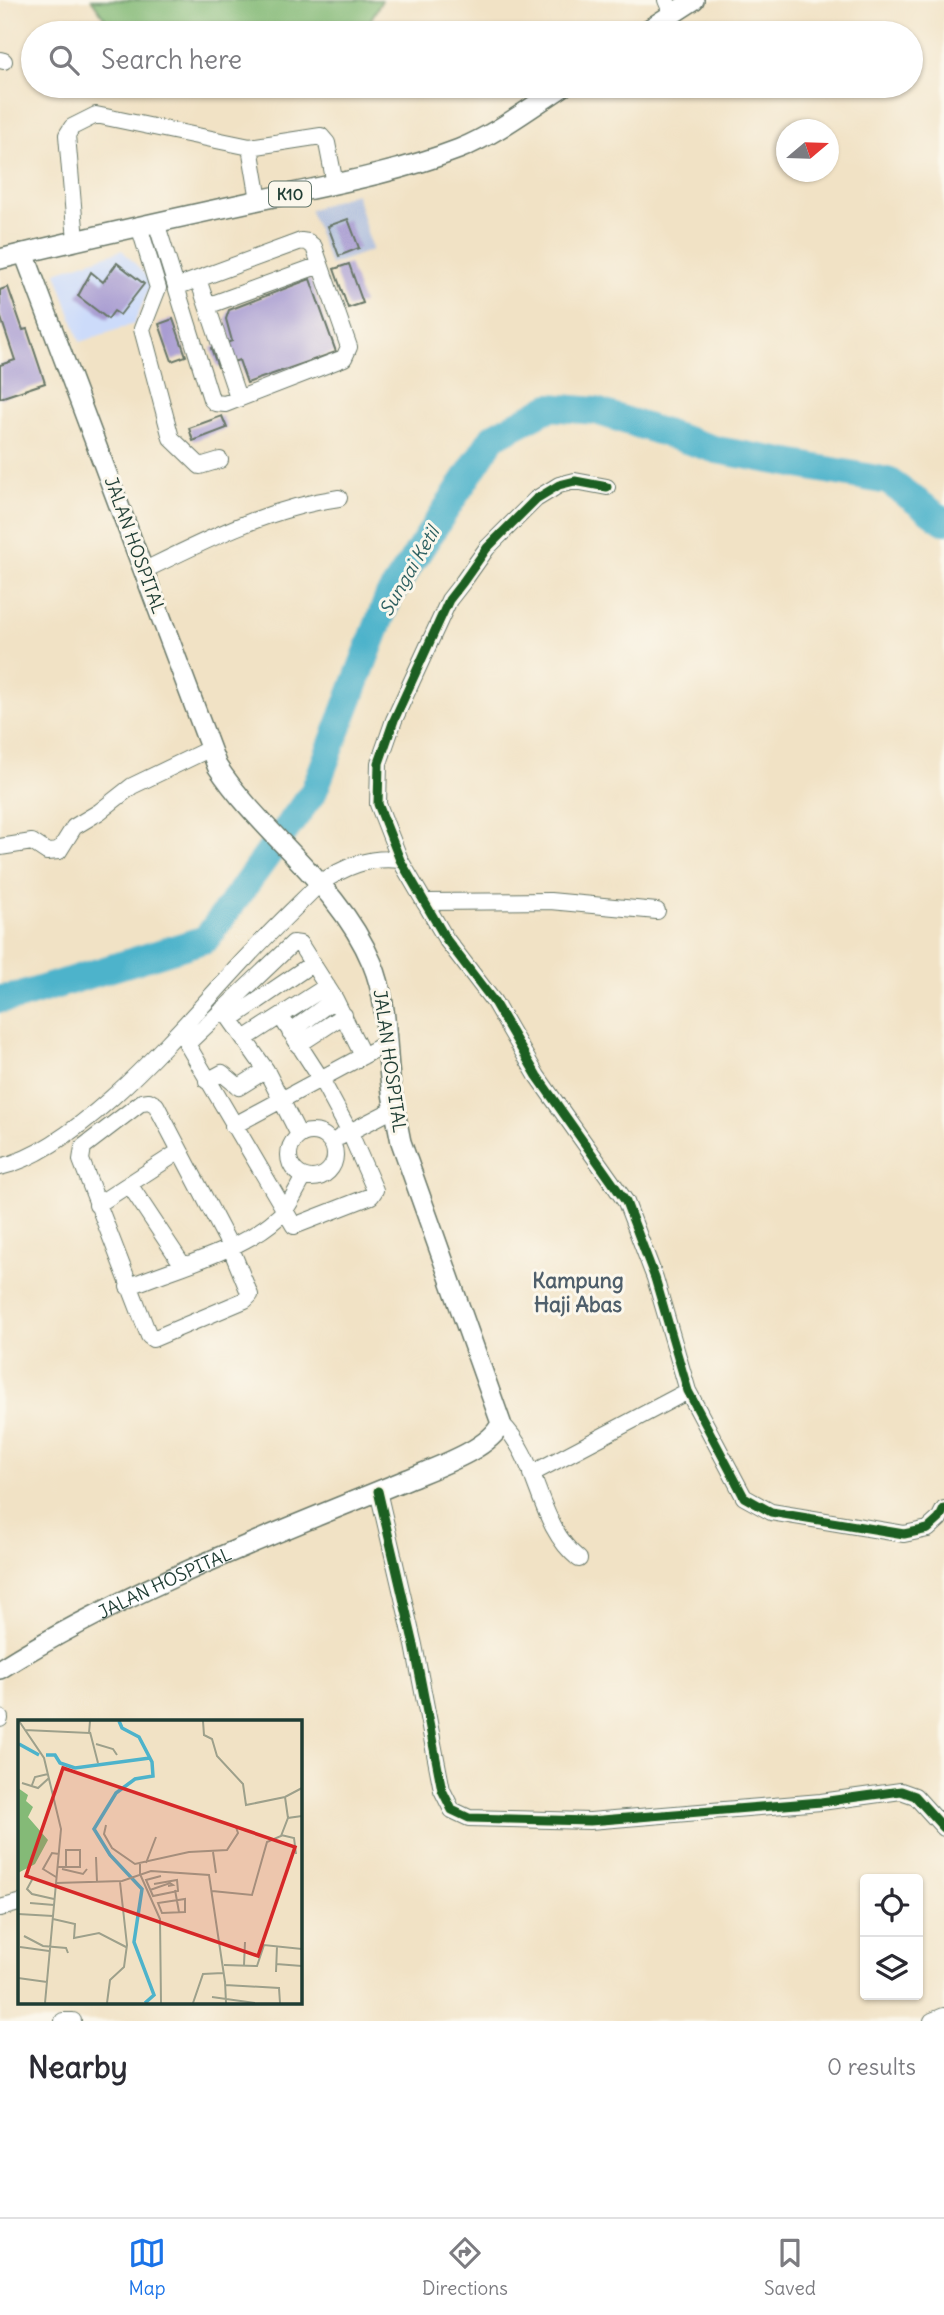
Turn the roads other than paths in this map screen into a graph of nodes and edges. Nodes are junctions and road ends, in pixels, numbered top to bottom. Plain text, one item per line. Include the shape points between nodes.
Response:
1 (694, 0) edge
2 (669, 7) edge
3 (655, 21) edge
4 (546, 98) edge
5 (250, 147) junction
6 (335, 184) junction
7 (258, 200) junction
8 (148, 224) junction
9 (76, 240) junction
10 (24, 253) junction
11 (0, 259) edge
12 (320, 265) junction
13 (198, 279) junction
14 (176, 287) junction
15 (207, 306) junction
16 (239, 398) junction
17 (220, 460) dead end
18 (607, 487) dead end
19 (339, 498) dead end
20 (145, 570) junction
21 (209, 749) junction
22 (0, 847) edge
23 (400, 860) junction
24 (319, 884) junction
25 (424, 902) junction
26 (656, 911) dead end
27 (313, 963) junction
28 (331, 993) junction
29 (227, 1014) junction
30 (344, 1015) junction
31 (281, 1017) junction
32 (246, 1038) junction
33 (294, 1038) junction
34 (387, 1043) junction
35 (363, 1056) junction
36 (266, 1070) junction
37 (321, 1079) junction
38 (207, 1081) junction
39 (282, 1099) junction
40 (394, 1109) junction
41 (233, 1126) junction
42 (350, 1132) junction
43 (299, 1135) junction
44 (331, 1141) junction
45 (180, 1151) junction
46 (0, 1167) edge
47 (304, 1177) junction
48 (130, 1184) junction
49 (97, 1205) junction
50 (284, 1212) junction
51 (230, 1246) junction
52 (182, 1264) junction
53 (128, 1287) junction
54 (688, 1391) junction
55 (501, 1423) junction
56 (531, 1474) junction
57 (378, 1491) junction
58 (944, 1509) edge
59 (579, 1559) dead end
60 (0, 1670) edge
61 (944, 1828) edge
62 (18, 1903) edge
63 (0, 1908) edge
64 (944, 2016) edge
65 (63, 2021) edge
66 (73, 2021) edge
67 (932, 2021) edge

1 - 2 main road
2 - 3 main road
4 - 6 main road, K10 via 462,148
5 - 6 street via 321,136 327,143
5 - 7 street
5 - 9 street via 106,116 84,119 67,135
6 - 7 main road, K10
7 - 8 main road, K10
8 - 9 main road, K10
8 - 14 street
8 - 17 street via 158,288 142,329 171,438 200,466
9 - 10 main road, K10
10 - 11 main road, K10
10 - 20 main road, JALAN HOSPITAL
12 - 13 street via 314,247 300,242
12 - 15 street
12 - 16 street via 348,353
13 - 14 street
13 - 15 street
14 - 16 street via 211,399 218,404
15 - 16 street
18 - 23 street via 575,481 536,499 487,548 449,600 379,764 378,804
19 - 20 street via 298,504 254,520
20 - 21 main road, JALAN HOSPITAL
21 - 22 street via 132,786 74,827 59,851 47,852 32,842
21 - 24 main road, JALAN HOSPITAL via 248,808
23 - 24 street via 367,860
23 - 25 street
24 - 34 main road, JALAN HOSPITAL via 372,962 381,988
24 - 46 street via 120,1090 58,1141 22,1161
25 - 26 street via 550,901
25 - 54 street via 626,1202 655,1278
27 - 28 street
27 - 29 street
27 - 29 street via 300,944 293,943
28 - 30 street
28 - 31 street
28 - 33 street
29 - 32 street
29 - 38 street via 187,1044
30 - 33 street
30 - 35 street
31 - 32 street
31 - 33 street
32 - 36 street
33 - 37 street
34 - 35 street
34 - 40 main road, JALAN HOSPITAL
35 - 37 street
36 - 38 street via 239,1087 222,1073
36 - 39 street
37 - 39 street
37 - 42 street
38 - 41 street
39 - 41 street
39 - 43 street
40 - 42 street
40 - 55 main road, JALAN HOSPITAL via 404,1153
41 - 50 street
42 - 44 street
42 - 50 street via 374,1182 371,1196 299,1226 293,1226
43 - 44 street via 316,1131
43 - 47 street via 292,1142 290,1162
44 - 47 street via 335,1150 331,1168 314,1178
45 - 48 street
45 - 49 street via 156,1105 142,1102 80,1153
45 - 51 street
47 - 50 street
48 - 49 street
48 - 52 street
49 - 53 street
50 - 51 street
51 - 52 street
51 - 53 street via 249,1297 160,1337 149,1336
52 - 53 street
54 - 56 street
54 - 58 street via 736,1485 760,1508 904,1534 928,1529
55 - 56 street via 516,1439
55 - 57 main road, JALAN HOSPITAL via 497,1433 482,1445
56 - 59 street via 553,1528
57 - 60 main road, JALAN HOSPITAL via 175,1575
57 - 61 street via 442,1790 452,1810 460,1815 590,1821 901,1791 915,1796
62 - 63 street
64 - 67 street
65 - 66 street

